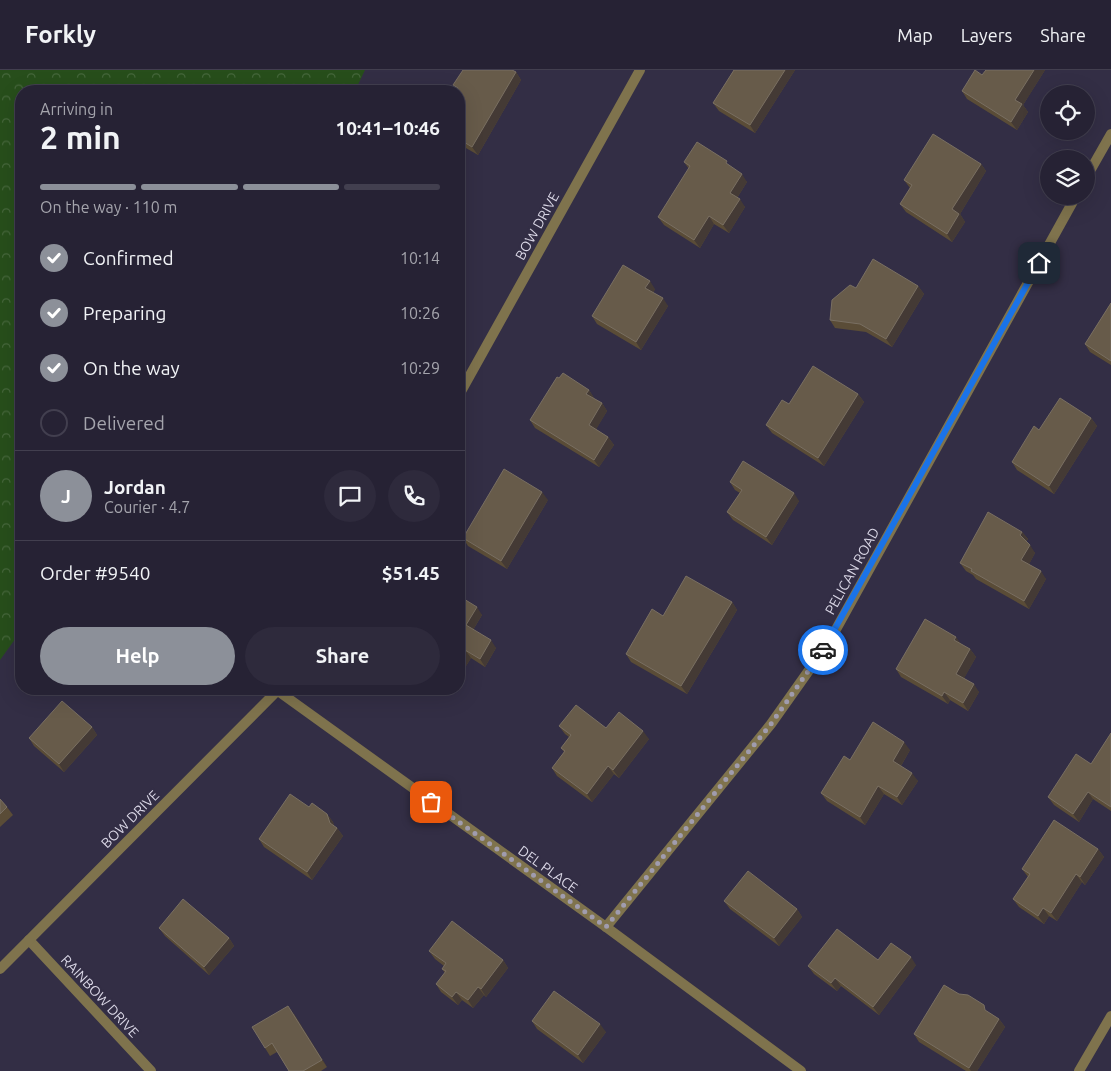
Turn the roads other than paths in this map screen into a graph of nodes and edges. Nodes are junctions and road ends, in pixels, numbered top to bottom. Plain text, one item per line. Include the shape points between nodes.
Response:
1 (640, 70) edge
2 (1111, 134) edge
3 (1095, 162) edge
4 (1071, 205) edge
5 (465, 384) edge
6 (273, 695) edge
7 (285, 695) edge
8 (606, 927) junction
9 (29, 940) junction
10 (0, 969) edge
11 (1111, 1016) edge
12 (151, 1071) edge
13 (801, 1071) edge
14 (1079, 1071) edge

1 - 5 street, BOW DRIVE
2 - 3 street
4 - 8 street, PELICAN ROAD via 829,642 771,724
6 - 9 street, BOW DRIVE
7 - 8 street, DEL PLACE
8 - 13 street, DEL PLACE
9 - 10 street, BOW DRIVE
9 - 12 street, RAINBOW DRIVE
11 - 14 street

